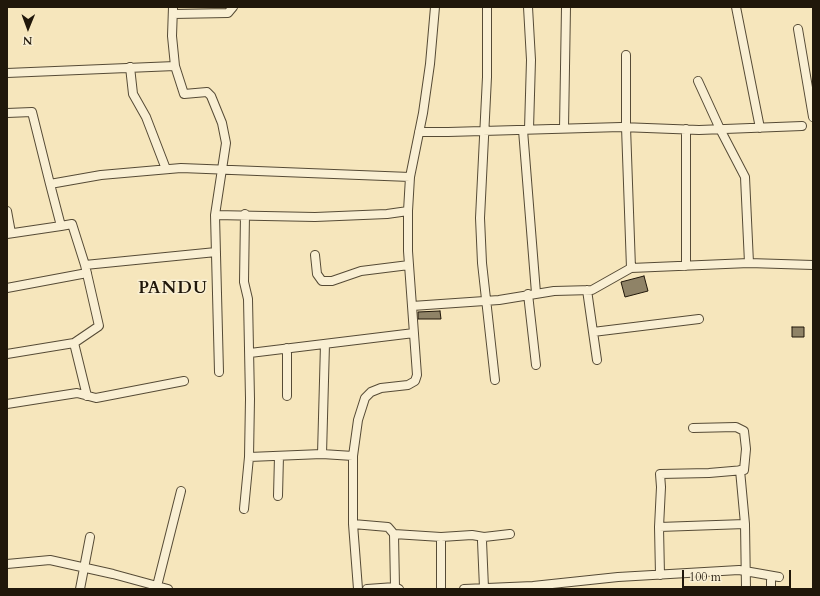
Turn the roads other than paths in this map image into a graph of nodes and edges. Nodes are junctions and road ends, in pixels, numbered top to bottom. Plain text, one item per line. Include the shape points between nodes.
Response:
1 (233, 7) edge
2 (435, 7) edge
3 (487, 7) edge
4 (528, 7) edge
5 (566, 7) edge
6 (736, 7) edge
7 (173, 11) edge
8 (798, 29) dead end
9 (626, 55) dead end
10 (176, 66) junction
11 (130, 67) junction
12 (7, 73) edge
13 (698, 81) dead end
14 (7, 113) edge
15 (813, 117) edge
16 (802, 126) dead end
17 (626, 127) junction
18 (564, 128) junction
19 (760, 128) junction
20 (686, 129) junction
21 (720, 129) junction
22 (526, 130) junction
23 (485, 131) junction
24 (419, 132) junction
25 (166, 169) junction
26 (221, 169) junction
27 (410, 177) junction
28 (50, 184) junction
29 (7, 211) edge
30 (408, 211) junction
31 (245, 214) junction
32 (215, 215) junction
33 (61, 226) junction
34 (9, 233) edge
35 (216, 252) junction
36 (315, 255) dead end
37 (749, 264) junction
38 (409, 265) junction
39 (813, 265) edge
40 (686, 266) junction
41 (630, 268) junction
42 (86, 269) junction
43 (7, 288) edge
44 (587, 290) junction
45 (532, 294) junction
46 (486, 300) junction
47 (412, 306) junction
48 (699, 319) dead end
49 (593, 332) junction
50 (414, 333) junction
51 (74, 343) junction
52 (325, 344) junction
53 (287, 348) junction
54 (250, 352) junction
55 (7, 354) edge
56 (597, 360) dead end
57 (536, 365) dead end
58 (219, 372) dead end
59 (495, 380) dead end
60 (184, 381) dead end
61 (86, 396) junction
62 (287, 396) dead end
63 (7, 404) edge
64 (693, 428) dead end
65 (322, 454) junction
66 (279, 456) junction
67 (353, 456) junction
68 (249, 457) junction
69 (740, 470) junction
70 (181, 491) dead end
71 (278, 496) dead end
72 (244, 509) dead end
73 (354, 524) junction
74 (745, 524) junction
75 (659, 527) junction
76 (394, 534) junction
77 (510, 534) dead end
78 (90, 537) dead end
79 (441, 537) junction
80 (484, 537) junction
81 (7, 564) edge
82 (85, 567) junction
83 (746, 571) junction
84 (660, 575) junction
85 (574, 585) edge
86 (158, 586) junction
87 (397, 588) edge
88 (484, 588) junction
89 (80, 589) edge
90 (168, 589) edge
91 (358, 589) edge
92 (367, 589) edge
93 (441, 589) edge
94 (464, 589) edge
95 (746, 589) edge
96 (772, 589) edge

1 - 7 street via 228,12
2 - 24 street via 430,64
3 - 23 street
4 - 22 street via 531,60
5 - 18 street
6 - 19 street
7 - 10 street via 172,36
8 - 15 street
9 - 17 street
10 - 11 street
10 - 26 street via 184,94 207,92 211,96 222,123 226,143
11 - 12 street
11 - 25 street via 134,94 146,117
13 - 21 street
14 - 28 street via 32,112
16 - 19 street
17 - 18 street
17 - 20 street
17 - 41 street
18 - 22 street
19 - 21 street
20 - 21 street
20 - 40 street
21 - 37 street via 745,177
22 - 23 street
22 - 45 street
23 - 24 street
23 - 46 street via 480,218
24 - 27 street
25 - 26 street
25 - 28 street via 101,175
26 - 27 street
26 - 32 street
27 - 30 street
28 - 33 street
29 - 34 street
30 - 31 street via 315,217
30 - 38 street
31 - 32 street
31 - 54 street via 244,282 248,299
32 - 35 street
33 - 34 street
33 - 42 street via 72,224
35 - 42 street
35 - 58 street
36 - 38 street via 317,274 322,281 332,281 361,271
37 - 39 street
37 - 40 street
38 - 47 street
40 - 41 street
41 - 44 street via 604,284
42 - 43 street
42 - 51 street via 98,326
44 - 45 street
44 - 49 street
45 - 46 street
45 - 57 street
46 - 47 street
46 - 59 street
47 - 50 street
48 - 49 street
49 - 56 street
50 - 52 street
50 - 67 street via 417,375 415,382 381,388 365,398 358,420
51 - 55 street
51 - 61 street
52 - 53 street
52 - 65 street
53 - 54 street
53 - 62 street
54 - 68 street
60 - 61 street via 96,398
61 - 63 street via 77,393
64 - 69 street via 736,427 744,431 745,464 744,470
65 - 66 street
65 - 67 street
66 - 68 street
66 - 71 street
67 - 73 street
68 - 72 street
69 - 74 street
69 - 75 street via 660,474
70 - 86 street
73 - 76 street via 388,527
73 - 91 street
74 - 75 street
74 - 83 street
75 - 84 street
76 - 79 street
76 - 87 street
77 - 80 street
78 - 82 street
79 - 80 street
79 - 93 street
80 - 88 street
81 - 82 street via 50,560
82 - 86 street
82 - 89 street
83 - 84 street
83 - 95 street
83 - 96 street via 775,576
84 - 85 street
85 - 88 street
86 - 90 street
87 - 92 street
88 - 94 street

